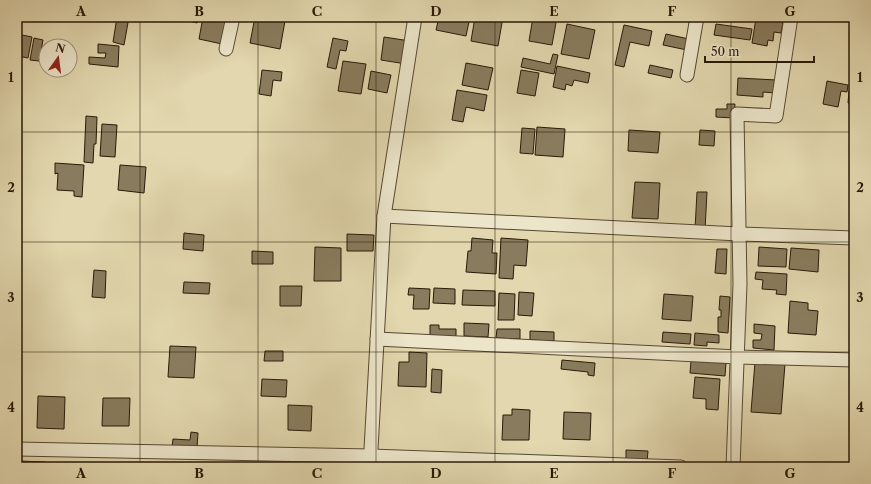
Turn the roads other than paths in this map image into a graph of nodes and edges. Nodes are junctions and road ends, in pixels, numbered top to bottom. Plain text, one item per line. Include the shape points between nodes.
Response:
1 (233, 17) edge
2 (415, 17) edge
3 (696, 17) edge
4 (791, 17) edge
5 (226, 49) dead end
6 (687, 75) dead end
7 (384, 216) junction
8 (739, 234) junction
9 (854, 238) edge
10 (377, 339) junction
11 (738, 356) junction
12 (854, 360) edge
13 (17, 449) edge
14 (371, 462) edge
15 (681, 467) edge
16 (733, 467) edge

1 - 5 street
2 - 7 street
3 - 6 street
4 - 8 street via 776,116 737,114
7 - 8 street
7 - 10 street
8 - 9 street
8 - 11 street
10 - 11 street
10 - 14 street
11 - 12 street
11 - 16 street
13 - 14 street
14 - 15 street

